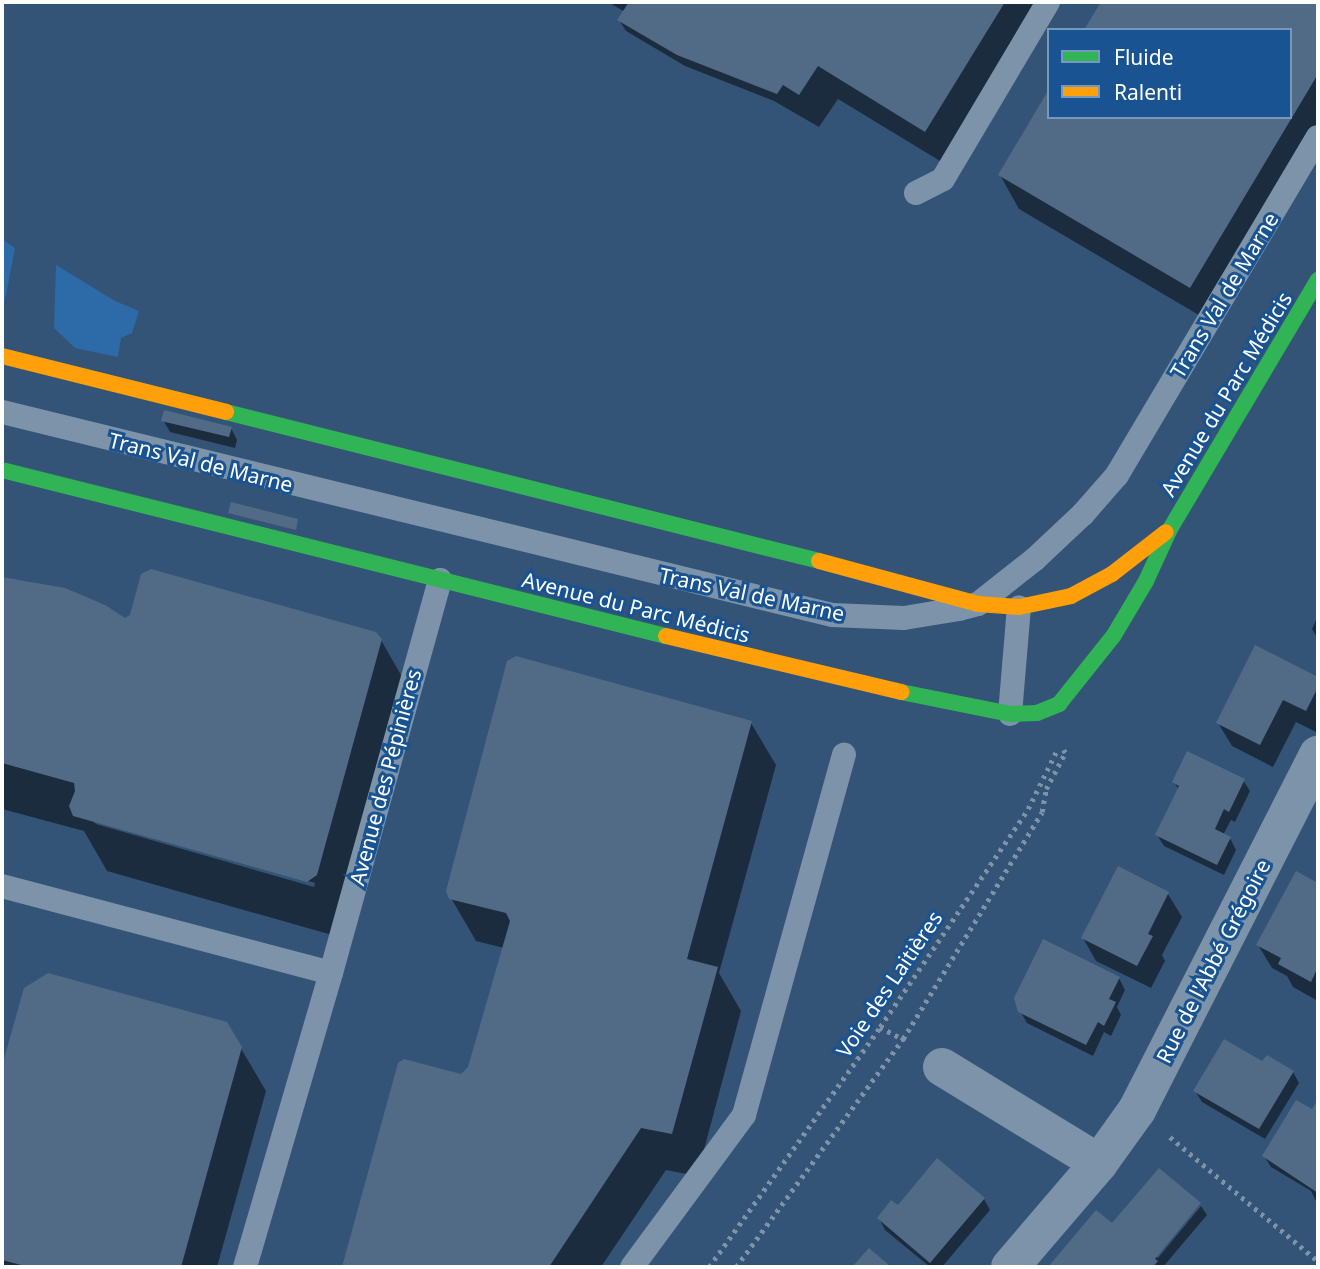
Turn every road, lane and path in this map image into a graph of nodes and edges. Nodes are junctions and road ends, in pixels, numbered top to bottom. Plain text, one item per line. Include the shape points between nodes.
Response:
1 (1048, 2) edge
2 (1318, 137) edge
3 (916, 193) dead end
4 (1318, 280) edge
5 (2, 356) edge
6 (2, 412) edge
7 (2, 470) edge
8 (1170, 529) junction
9 (440, 580) junction
10 (978, 604) junction
11 (1019, 607) junction
12 (1059, 704) junction
13 (1010, 714) junction
14 (1055, 736) junction
15 (1318, 754) edge
16 (844, 755) dead end
17 (2, 886) edge
18 (331, 973) junction
19 (942, 1067) dead end
20 (1137, 1110) junction
21 (1099, 1163) junction
22 (1318, 1261) edge
23 (244, 1267) edge
24 (632, 1267) edge
25 (709, 1267) edge
26 (736, 1267) edge
27 (1010, 1267) edge

1 - 3 lane via 943,179
2 - 10 lane, Trans Val de Marne via 1116,475 1035,559
4 - 8 street, Avenue du Parc Médicis
5 - 10 street, Avenue du Parc Médicis
6 - 10 lane, Trans Val de Marne via 832,615 904,618
7 - 9 street, Avenue du Parc Médicis
8 - 11 street, Avenue du Parc Médicis via 1112,574 1071,596
8 - 12 street, Avenue du Parc Médicis via 1114,635
9 - 13 street, Avenue du Parc Médicis via 868,686
9 - 18 lane, Avenue des Pépinières
10 - 11 street, Avenue du Parc Médicis
11 - 13 lane
12 - 13 street, Avenue du Parc Médicis via 1037,713
12 - 14 path, Voie des Laitières
14 - 25 path, Voie des Laitières via 1056,753 1028,809
14 - 26 path via 1065,753 1046,789 1042,813 903,1039
15 - 20 street, Rue de l'Abbé Grégoire
16 - 24 lane via 744,1115
17 - 18 lane
18 - 23 lane, Avenue des Pépinières
19 - 21 street
20 - 21 street, Rue de l'Abbé Grégoire
20 - 22 path
21 - 27 street, Rue de l'Abbé Grégoire

